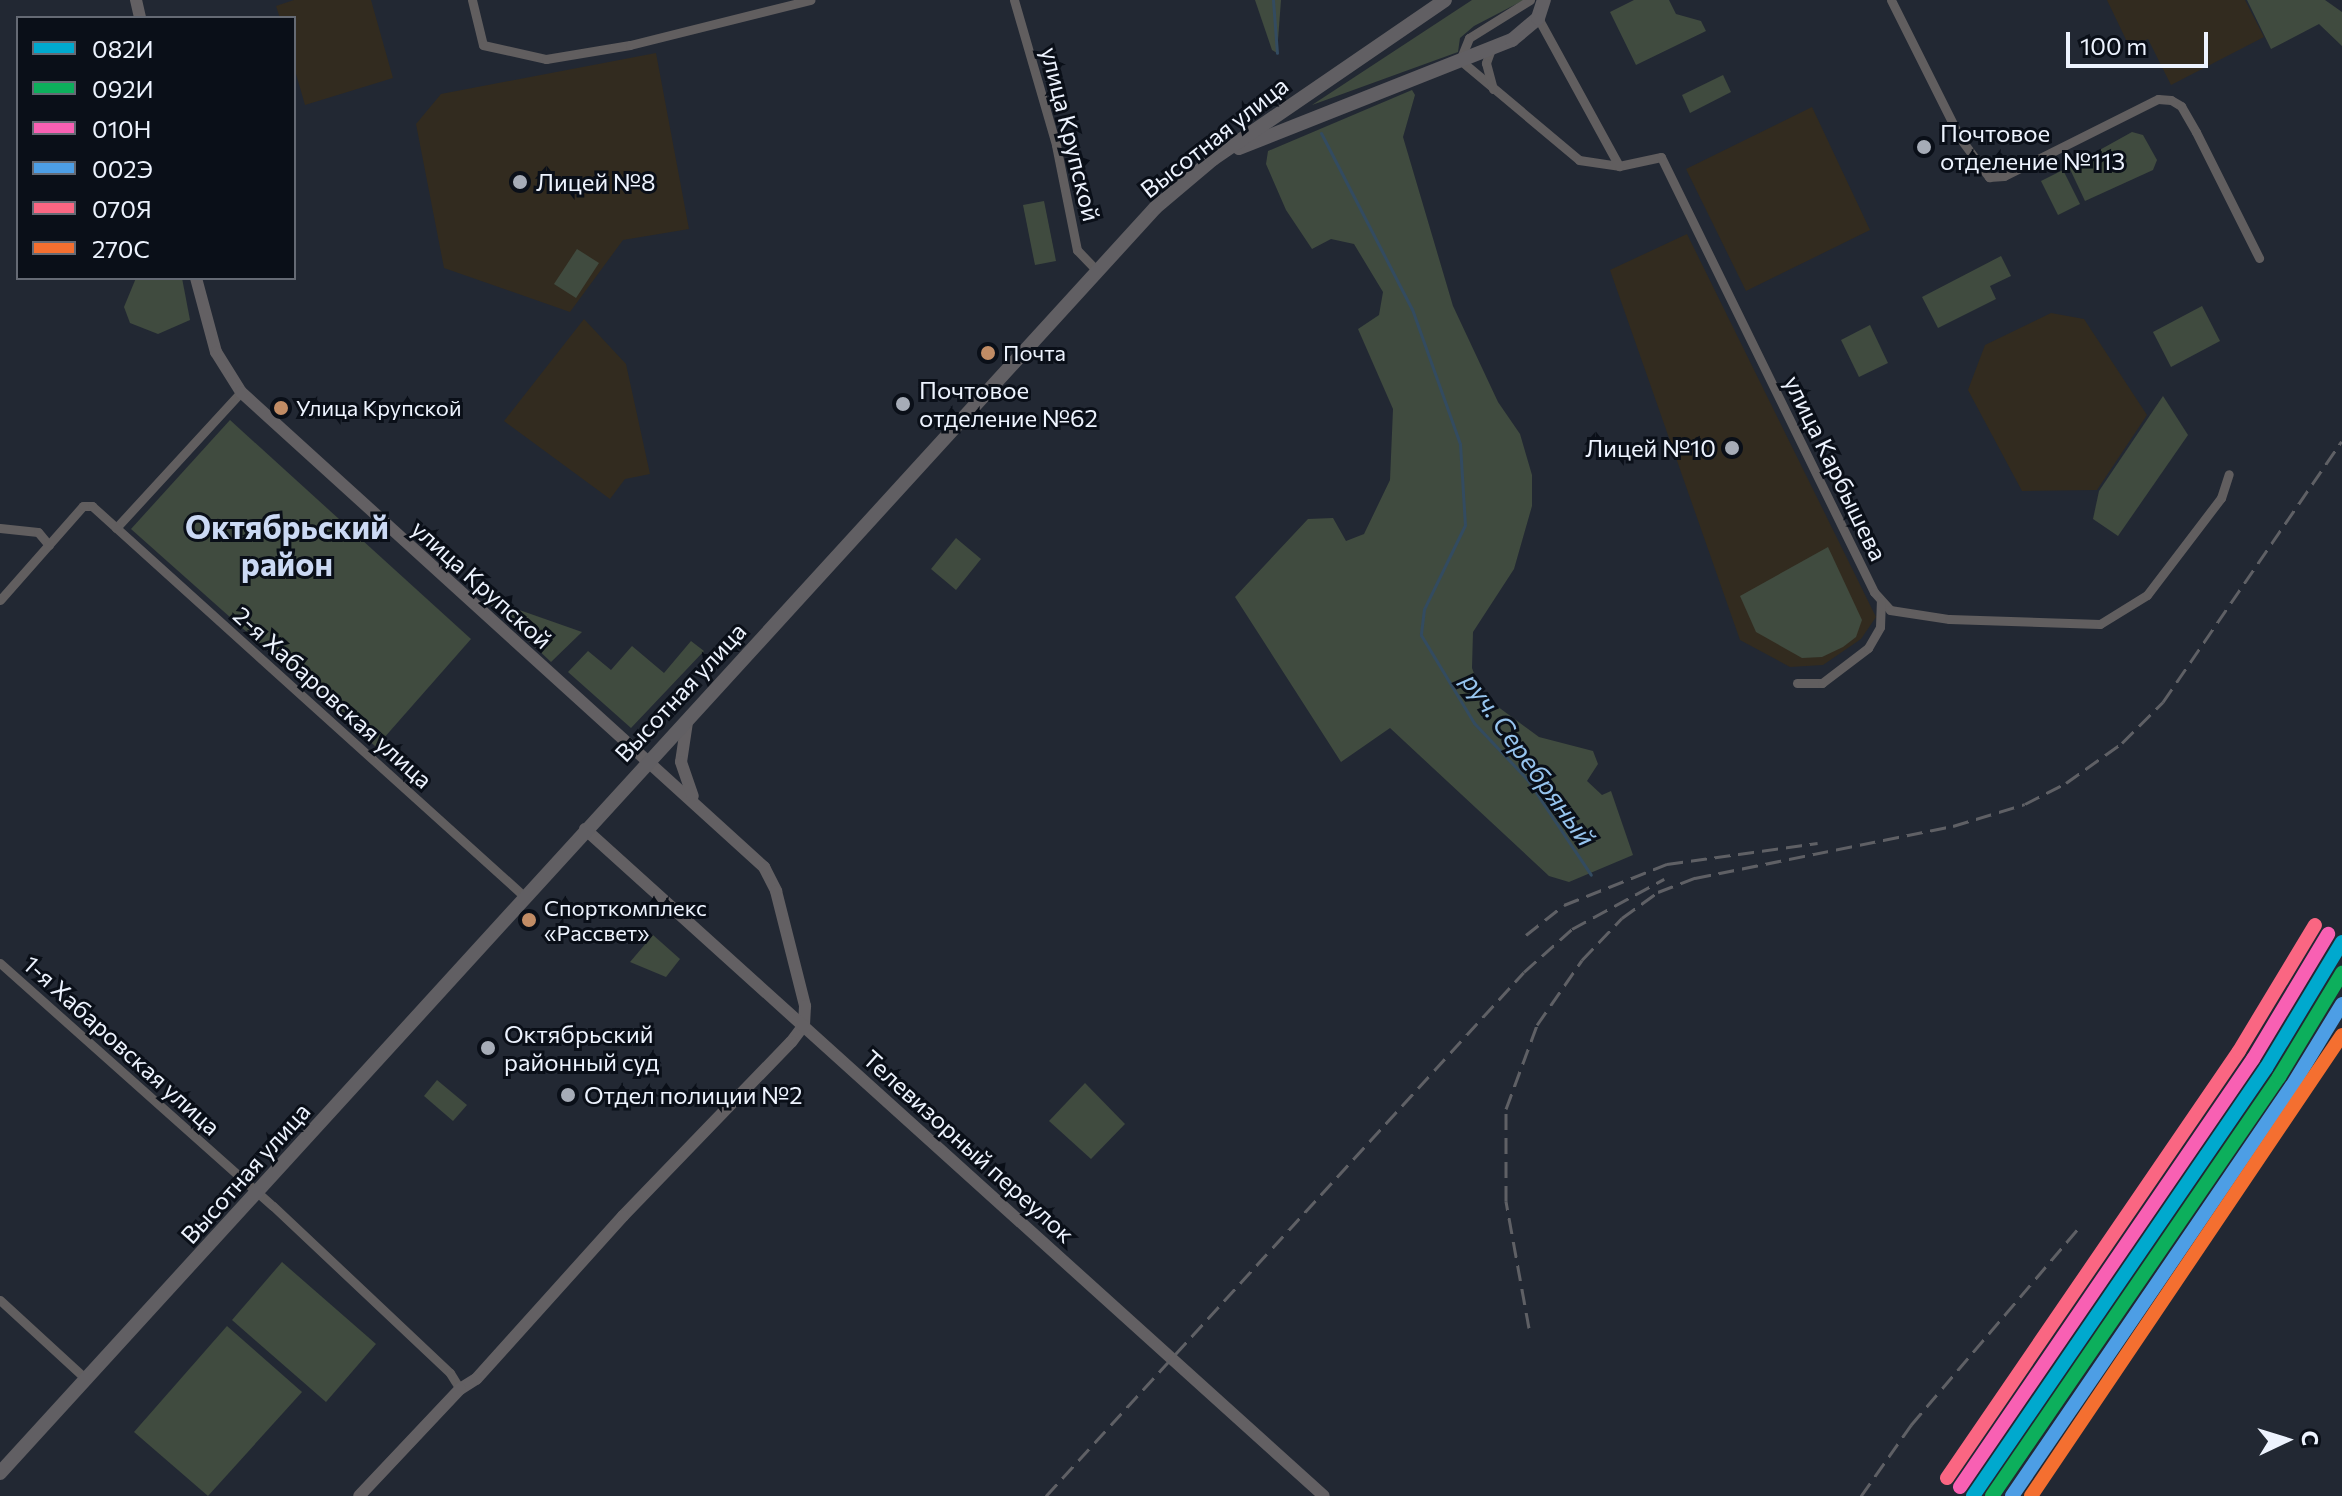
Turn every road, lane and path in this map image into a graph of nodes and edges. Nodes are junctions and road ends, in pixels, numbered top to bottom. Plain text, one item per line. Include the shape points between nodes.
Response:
1 (472, 0) edge
2 (810, 0) edge
3 (1014, 0) edge
4 (1445, 0) edge
5 (1530, 0) edge
6 (1544, 0) edge
7 (1891, 0) edge
8 (1538, 18) junction
9 (1491, 49) junction
10 (1460, 60) junction
11 (1493, 89) junction
12 (1213, 159) junction
13 (1619, 166) junction
14 (2259, 258) dead end
15 (1097, 271) junction
16 (197, 280) edge
17 (241, 392) junction
18 (2229, 474) dead end
19 (0, 528) edge
20 (116, 528) junction
21 (49, 545) junction
22 (0, 600) edge
23 (1881, 601) junction
24 (1797, 683) dead end
25 (693, 710) junction
26 (645, 761) junction
27 (694, 798) junction
28 (585, 829) junction
29 (524, 896) junction
30 (0, 963) edge
31 (804, 1025) junction
32 (257, 1193) junction
33 (0, 1300) edge
34 (87, 1380) junction
35 (460, 1389) junction
36 (0, 1473) edge
37 (359, 1496) edge
38 (1324, 1496) edge

1 - 2 street via 483,45 546,59 630,45
3 - 15 street, улица Крупской via 1056,145 1077,250
4 - 12 main road, Высотная улица
5 - 10 street via 1469,38
6 - 8 main road
7 - 14 street via 1960,138 1989,177 2004,176 2158,99 2171,100 2188,119
8 - 9 main road via 1520,35
8 - 13 street
9 - 10 main road
9 - 11 street via 1486,63
10 - 11 street
10 - 12 main road
11 - 13 street via 1579,160
12 - 15 main road, Высотная улица via 1155,208
13 - 23 street, улица Карбышева via 1661,157
15 - 25 main road, Высотная улица
16 - 17 street, улица Крупской via 216,352
17 - 20 street
17 - 26 street, улица Крупской
18 - 23 street via 2221,498 2147,595 2100,624 1908,615
19 - 21 street via 38,532
20 - 21 street, 2-я Хабаровская улица via 92,506 83,506
20 - 29 street, 2-я Хабаровская улица
21 - 22 street
23 - 24 street via 1872,645 1822,683
25 - 26 main road, Высотная улица
25 - 27 street via 680,746 682,775
26 - 27 street, улица Крупской
26 - 28 main road, Высотная улица
27 - 31 street, улица Крупской via 764,867 785,924 805,1006
28 - 29 main road, Высотная улица
28 - 31 street, Телевизорный переулок
29 - 32 main road, Высотная улица
30 - 32 street, 1-я Хабаровская улица
31 - 35 street via 476,1379
31 - 38 street, Телевизорный переулок
32 - 34 main road, Высотная улица
32 - 35 street, 1-я Хабаровская улица via 450,1373
33 - 34 street
34 - 36 main road, Высотная улица
35 - 37 street

